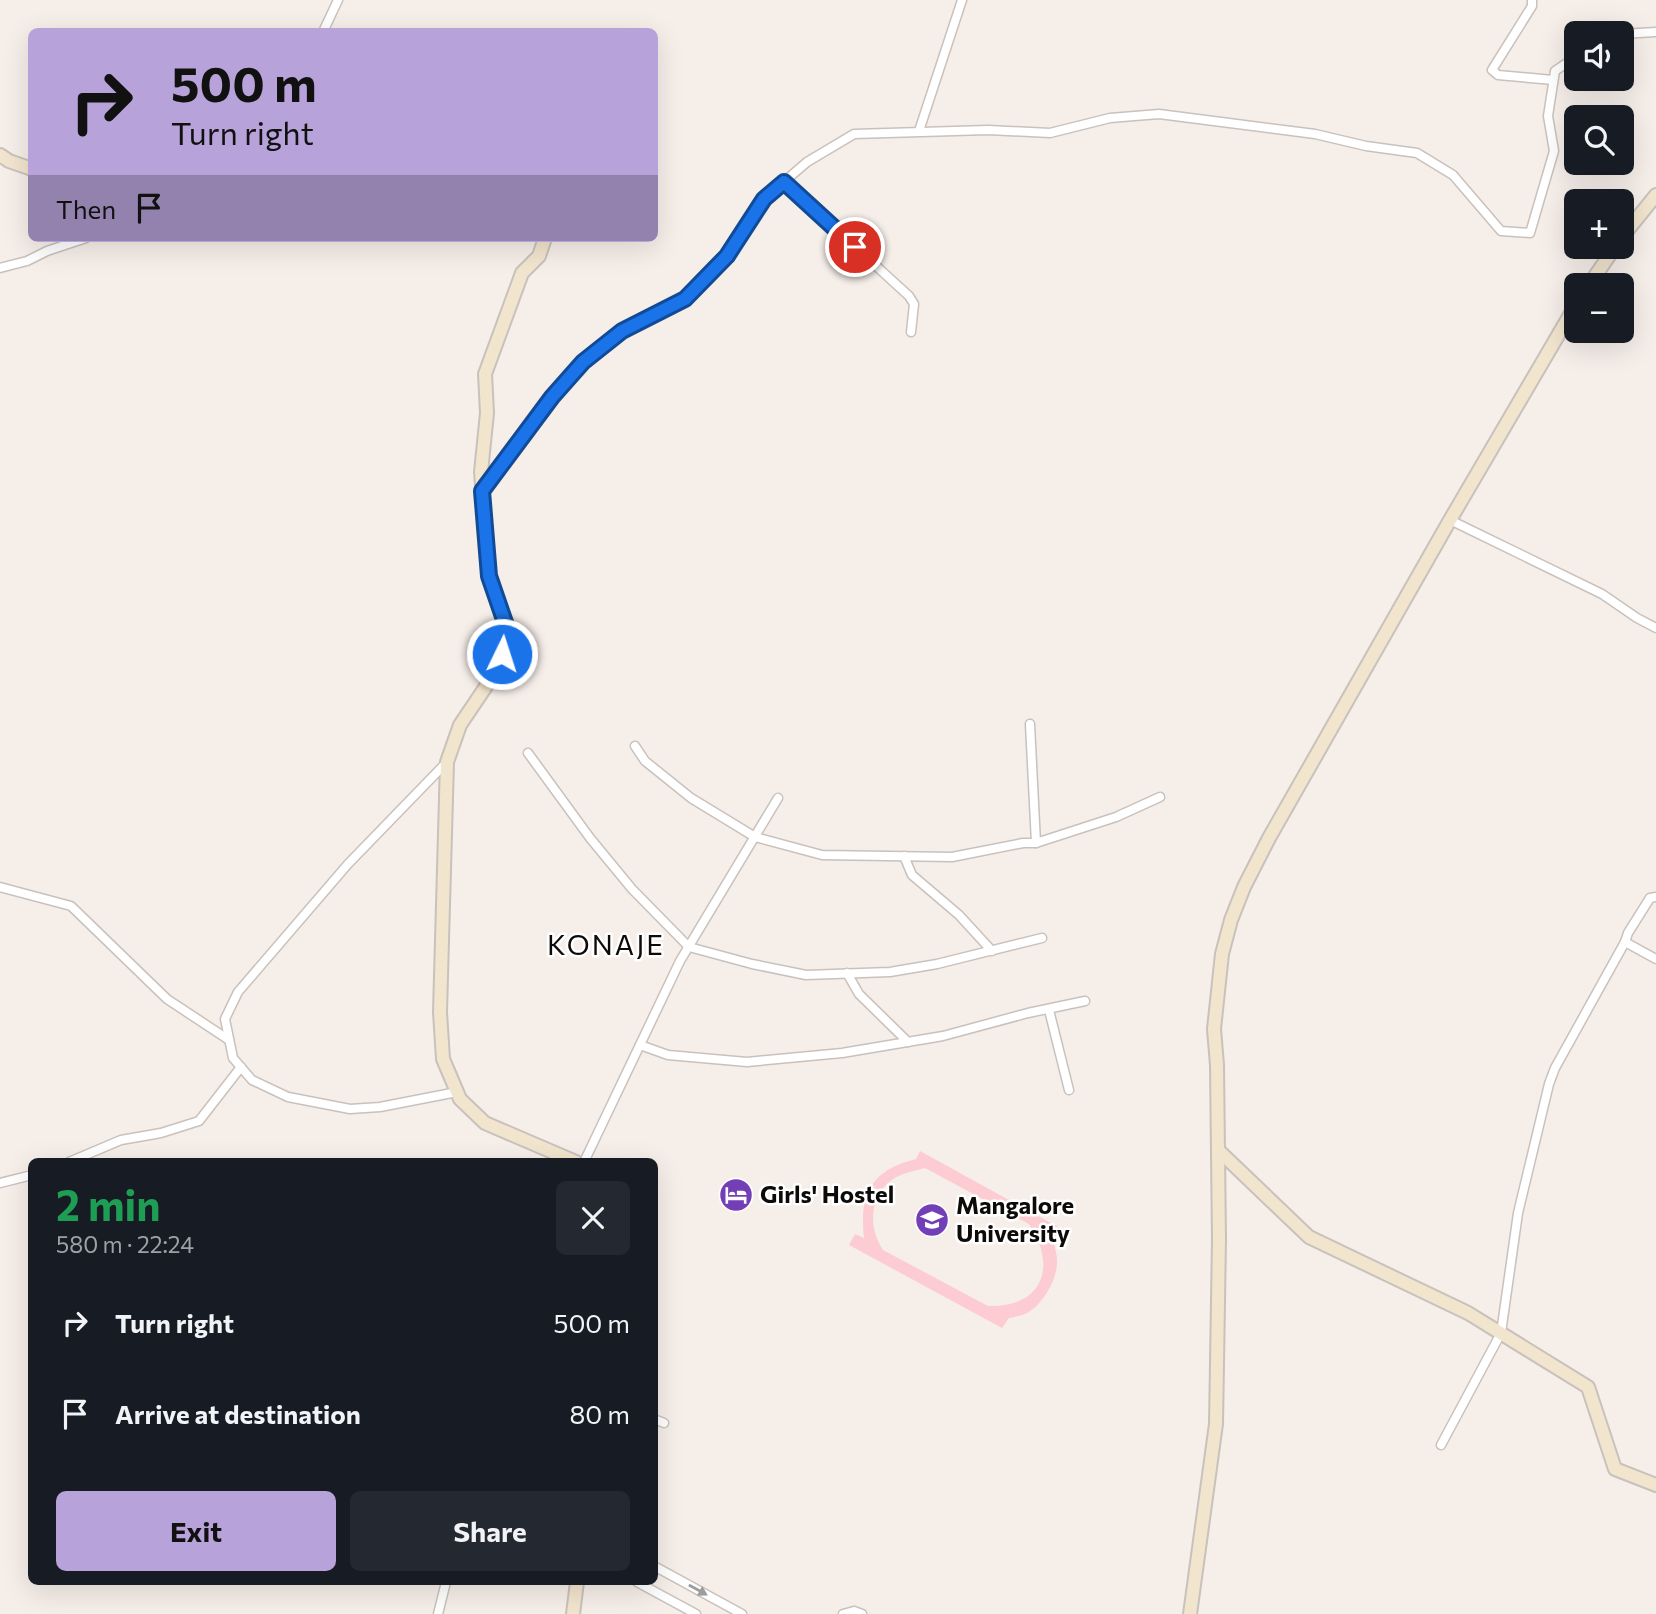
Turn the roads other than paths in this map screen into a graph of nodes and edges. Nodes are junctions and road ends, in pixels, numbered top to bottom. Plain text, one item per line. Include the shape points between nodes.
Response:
1 (338, 0) edge
2 (962, 0) edge
3 (1532, 0) edge
4 (326, 28) edge
5 (1656, 32) edge
6 (1634, 33) edge
7 (1564, 65) edge
8 (1553, 80) junction
9 (919, 131) junction
10 (0, 155) edge
11 (28, 168) edge
12 (784, 182) junction
13 (1656, 195) edge
14 (1634, 222) edge
15 (74, 242) edge
16 (544, 242) edge
17 (0, 268) edge
18 (1564, 325) edge
19 (911, 332) dead end
20 (482, 491) junction
21 (1450, 520) junction
22 (1656, 628) edge
23 (1030, 724) dead end
24 (635, 746) dead end
25 (528, 753) dead end
26 (447, 762) junction
27 (1160, 797) dead end
28 (778, 798) dead end
29 (755, 837) junction
30 (1036, 842) junction
31 (904, 856) junction
32 (0, 887) edge
33 (1656, 897) edge
34 (1042, 938) dead end
35 (1625, 942) junction
36 (689, 947) junction
37 (992, 951) junction
38 (1656, 959) edge
39 (847, 974) junction
40 (1084, 1001) dead end
41 (1049, 1010) junction
42 (229, 1040) junction
43 (908, 1042) junction
44 (640, 1045) junction
45 (241, 1067) junction
46 (1069, 1090) dead end
47 (457, 1092) junction
48 (1218, 1150) junction
49 (549, 1156) edge
50 (78, 1158) edge
51 (586, 1158) edge
52 (28, 1176) edge
53 (0, 1183) edge
54 (1501, 1333) junction
55 (658, 1421) edge
56 (664, 1423) dead end
57 (1441, 1445) dead end
58 (1656, 1485) edge
59 (658, 1568) edge
60 (445, 1585) edge
61 (576, 1585) edge
62 (642, 1585) edge
63 (723, 1604) junction
64 (438, 1614) edge
65 (573, 1614) edge
66 (695, 1614) edge
67 (718, 1614) edge
68 (742, 1614) edge
69 (843, 1614) edge
70 (862, 1614) edge
71 (1190, 1614) edge

1 - 4 street
2 - 9 street
3 - 8 street via 1492,69 1498,75
5 - 6 street
7 - 8 street via 1555,71
8 - 9 street via 1548,116 1554,151 1530,233 1501,231 1453,175 1417,153 1315,134 1159,114 1110,118 1050,133
9 - 12 street via 854,134
10 - 11 main road
12 - 19 street via 909,296 914,304
12 - 20 street via 764,199 727,256 685,299 622,331 583,362
13 - 14 main road
15 - 17 street
16 - 20 main road via 539,256 522,273 485,374
18 - 21 main road
20 - 26 main road via 489,576 509,634 495,673 460,725
21 - 22 street via 1602,594
21 - 48 main road via 1269,838 1231,920 1222,954 1214,1029
23 - 30 street
24 - 29 street via 645,761 691,798
25 - 36 street via 632,889
26 - 42 street via 348,864 238,992 225,1019
26 - 47 main road via 440,1012 443,1059
27 - 30 street via 1116,817
28 - 29 street
29 - 31 street via 822,855
29 - 36 street
30 - 31 street via 953,857
31 - 37 street via 912,875
32 - 42 street via 71,906 167,999
33 - 35 street via 1650,898
34 - 37 street
35 - 38 street
35 - 54 street via 1549,1084 1518,1213
36 - 39 street via 806,975
36 - 44 street
37 - 39 street via 890,972
39 - 43 street via 859,994
40 - 41 street
41 - 43 street
41 - 46 street
42 - 45 street via 233,1058
43 - 44 street via 747,1062 668,1055
44 - 51 street
45 - 47 street via 253,1080 288,1097 350,1109
45 - 50 street via 199,1121 121,1140
47 - 49 main road via 485,1123
48 - 54 main road via 1309,1237
48 - 71 main road via 1216,1424
52 - 53 street
54 - 57 street
54 - 58 main road via 1588,1387 1615,1469
55 - 56 street
59 -> 63 street
60 - 64 street
61 - 65 main road
62 - 66 street
63 - 67 street
63 - 68 street
69 - 70 street

